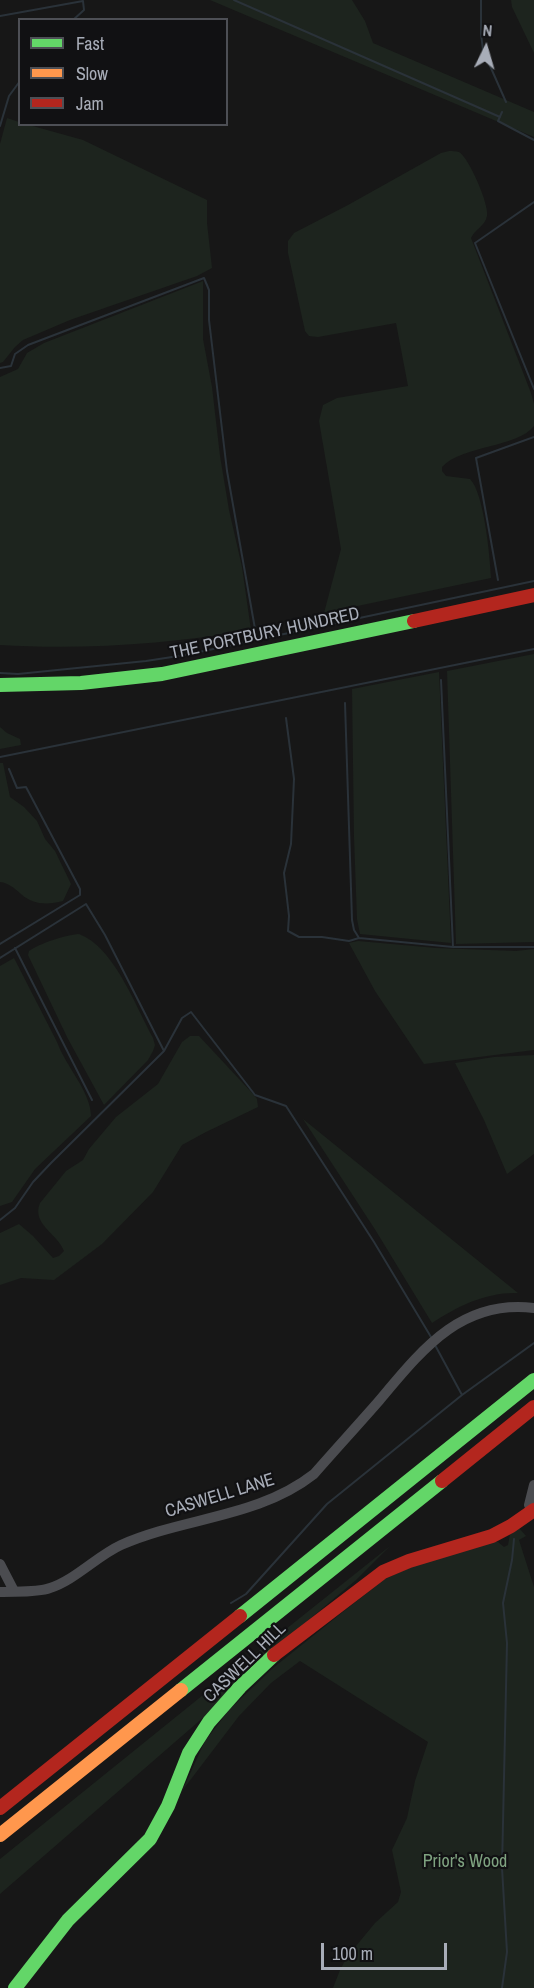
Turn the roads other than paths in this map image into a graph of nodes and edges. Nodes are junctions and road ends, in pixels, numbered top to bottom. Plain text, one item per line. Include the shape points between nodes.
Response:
1 (534, 595) edge
2 (0, 685) edge
3 (534, 1308) edge
4 (534, 1380) edge
5 (534, 1407) edge
6 (534, 1487) edge
7 (531, 1507) edge
8 (0, 1564) edge
9 (14, 1591) junction
10 (0, 1592) edge
11 (0, 1808) edge
12 (0, 1836) edge
13 (15, 1988) edge

1 - 2 main road, THE PORTBURY HUNDRED via 162,674
3 - 9 street, CASWELL LANE via 494,1307 450,1327 426,1347 314,1474 297,1487 269,1501 119,1546 50,1588
4 - 11 main road
5 - 12 main road
6 - 7 street, CASWELL HILL
7 - 13 main road, CASWELL HILL via 514,1524 489,1537 412,1559 383,1572 280,1650 240,1687 209,1722 189,1753 150,1839 68,1920
8 - 9 street
9 - 10 street, CASWELL LANE

